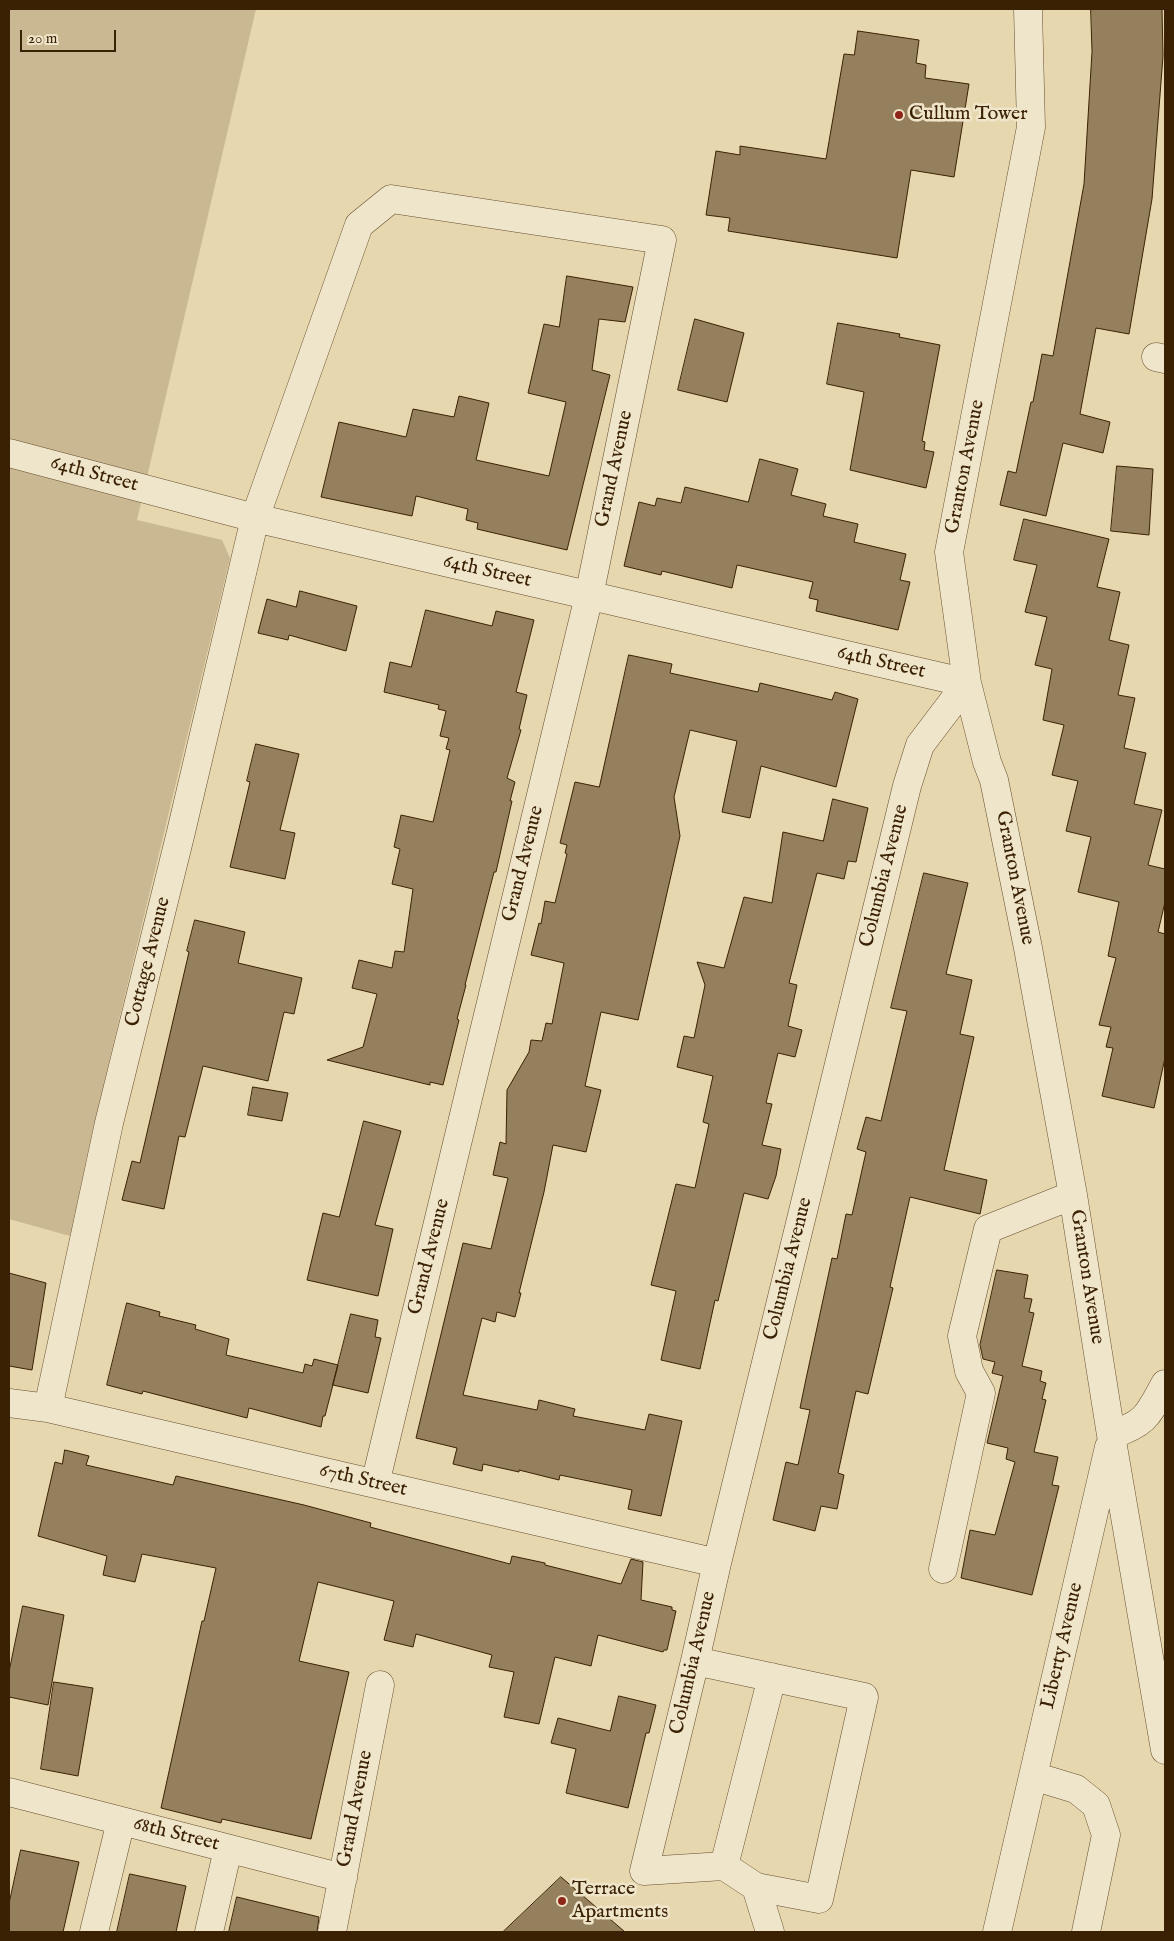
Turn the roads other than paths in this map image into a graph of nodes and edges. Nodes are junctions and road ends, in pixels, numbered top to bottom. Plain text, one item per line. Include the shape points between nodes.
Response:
1 (1028, 9) edge
2 (662, 240) joint
3 (9, 453) edge
4 (255, 518) junction
5 (589, 596) junction
6 (967, 683) junction
7 (1073, 1195) junction
8 (1165, 1384) edge
9 (9, 1403) edge
10 (48, 1408) junction
11 (1111, 1435) junction
12 (375, 1484) junction
13 (717, 1562) junction
14 (943, 1569) dead end
15 (695, 1661) junction
16 (772, 1678) junction
17 (380, 1685) dead end
18 (1165, 1750) edge
19 (1033, 1776) junction
20 (9, 1792) edge
21 (121, 1821) junction
22 (228, 1849) junction
23 (724, 1866) junction
24 (343, 1878) junction
25 (756, 1888) junction
26 (94, 1932) edge
27 (209, 1932) edge
28 (332, 1932) edge
29 (770, 1932) edge
30 (997, 1932) edge
31 (1086, 1932) edge

1 - 6 street, Granton Avenue via 1031,127 949,552
2 - 4 street, Cottage Avenue via 391,199 358,225
2 - 5 street, Grand Avenue
3 - 4 street, 64th Street
4 - 5 street, 64th Street
4 - 10 street, Cottage Avenue via 182,832 109,1123
5 - 6 street, 64th Street
5 - 12 street, Grand Avenue
6 - 7 street, Granton Avenue via 994,780
6 - 13 street, Columbia Avenue via 920,745 907,786
7 - 11 street, Granton Avenue
7 - 14 street via 988,1229 962,1336 969,1371 981,1393
8 - 11 street via 1140,1423
9 - 10 street, 67th Street
10 - 12 street, 67th Street
11 - 18 street, Granton Avenue
11 - 19 street, Liberty Avenue
12 - 13 street, 67th Street
13 - 15 street, Columbia Avenue
15 - 16 street
15 - 23 street, Columbia Avenue via 644,1871
16 - 23 street
16 - 25 street via 864,1697 819,1899
17 - 24 street, Grand Avenue
19 - 30 street, Liberty Avenue
19 - 31 street via 1076,1789 1096,1805 1106,1835
20 - 21 street, 68th Street
21 - 22 street, 68th Street
21 - 26 street
22 - 24 street, 68th Street
22 - 27 street
23 - 25 street
24 - 28 street, Grand Avenue
25 - 29 street

